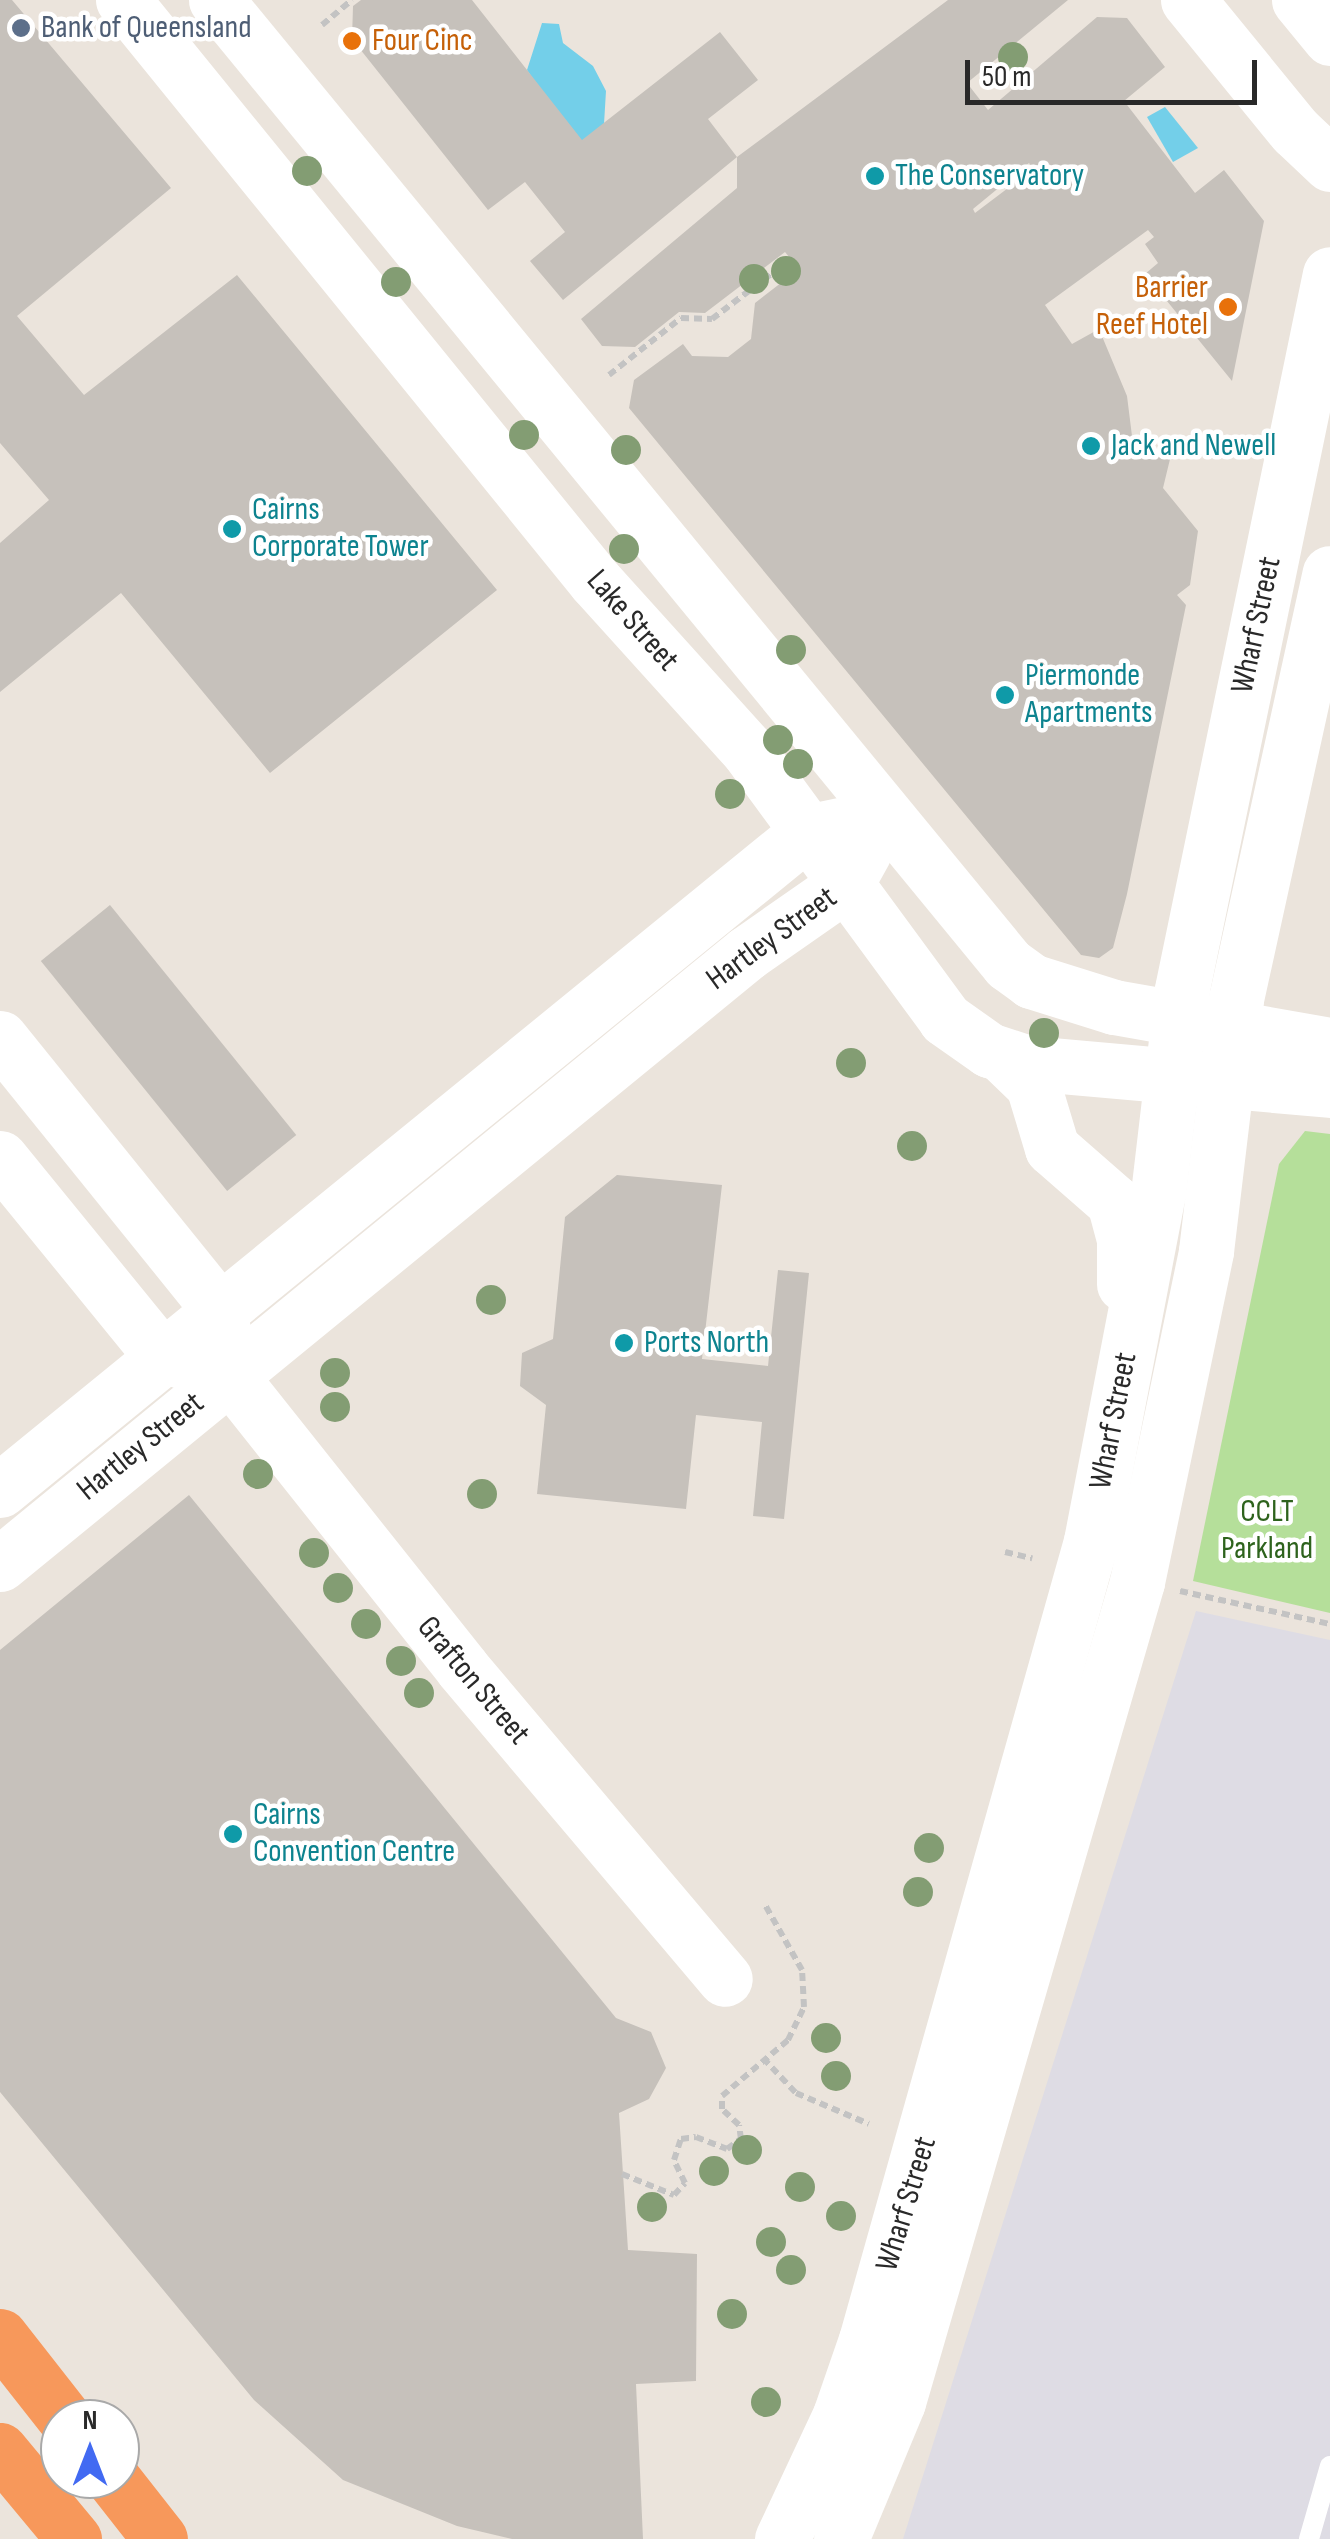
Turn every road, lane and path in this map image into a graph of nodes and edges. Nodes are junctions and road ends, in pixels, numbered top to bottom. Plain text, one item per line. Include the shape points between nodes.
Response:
1 (123, 0) edge
2 (216, 0) edge
3 (352, 0) edge
4 (1188, 0) edge
5 (322, 25) dead end
6 (1330, 164) edge
7 (779, 268) dead end
8 (1330, 274) edge
9 (609, 375) dead end
10 (1330, 573) edge
11 (886, 815) junction
12 (807, 832) junction
13 (846, 884) junction
14 (1178, 1021) junction
15 (0, 1038) edge
16 (1330, 1045) edge
17 (1230, 1055) junction
18 (1004, 1057) junction
19 (1172, 1075) junction
20 (1330, 1090) edge
21 (0, 1158) edge
22 (220, 1311) junction
23 (160, 1354) junction
24 (230, 1376) junction
25 (1113, 1426) junction
26 (0, 1490) edge
27 (1004, 1552) dead end
28 (1032, 1558) dead end
29 (0, 1564) edge
30 (1172, 1590) dead end
31 (1330, 1624) edge
32 (764, 1905) dead end
33 (725, 1979) dead end
34 (763, 2058) junction
35 (869, 2124) dead end
36 (622, 2174) dead end
37 (0, 2336) edge
38 (49, 2399) edge
39 (0, 2450) edge
40 (1330, 2466) edge
41 (129, 2499) edge
42 (842, 2537) edge
43 (74, 2539) edge
44 (160, 2539) edge
45 (782, 2539) edge
46 (1309, 2539) edge

1 - 12 street, Lake Street via 595,580 746,749
2 - 11 street
3 - 5 path
4 - 6 street
7 - 9 path via 712,319 681,318
8 - 14 street, Wharf Street
10 - 17 street, Wharf Street via 1307,654
11 - 12 street, Hartley Street
11 - 13 street, Hartley Street
11 - 14 street via 1020,974 1096,1002
12 - 13 street, Lake Street
12 - 22 street, Hartley Street
13 - 18 street, Lake Street via 936,1010
13 - 24 street, Hartley Street via 746,954
14 - 17 street
14 - 19 street, Wharf Street
15 - 22 street
16 - 17 street
17 - 19 street, Lake Street
17 - 20 street
17 - 42 street, Wharf Street via 1206,1251 1137,1582 898,2402
18 - 19 street, Lake Street
18 - 25 street via 1033,1086 1052,1148 1101,1186 1119,1214 1125,1273
19 - 25 street, Wharf Street via 1158,1194
21 - 23 street
22 - 23 street, Hartley Street
22 - 24 street, Grafton Street
23 - 24 street
23 - 26 street, Hartley Street
24 - 29 street, Hartley Street
24 - 33 street, Grafton Street via 462,1668
25 - 45 street, Wharf Street via 1084,1570 918,2168 853,2382
27 - 28 path
30 - 31 path
32 - 34 path via 794,1950 806,1986 788,2040
34 - 35 path via 796,2093
34 - 36 path via 722,2096 722,2109 739,2125 737,2144 726,2149 688,2137 676,2146 684,2190 668,2195 644,2178
37 - 38 highway
39 - 43 highway
40 - 46 lane
41 - 44 highway

